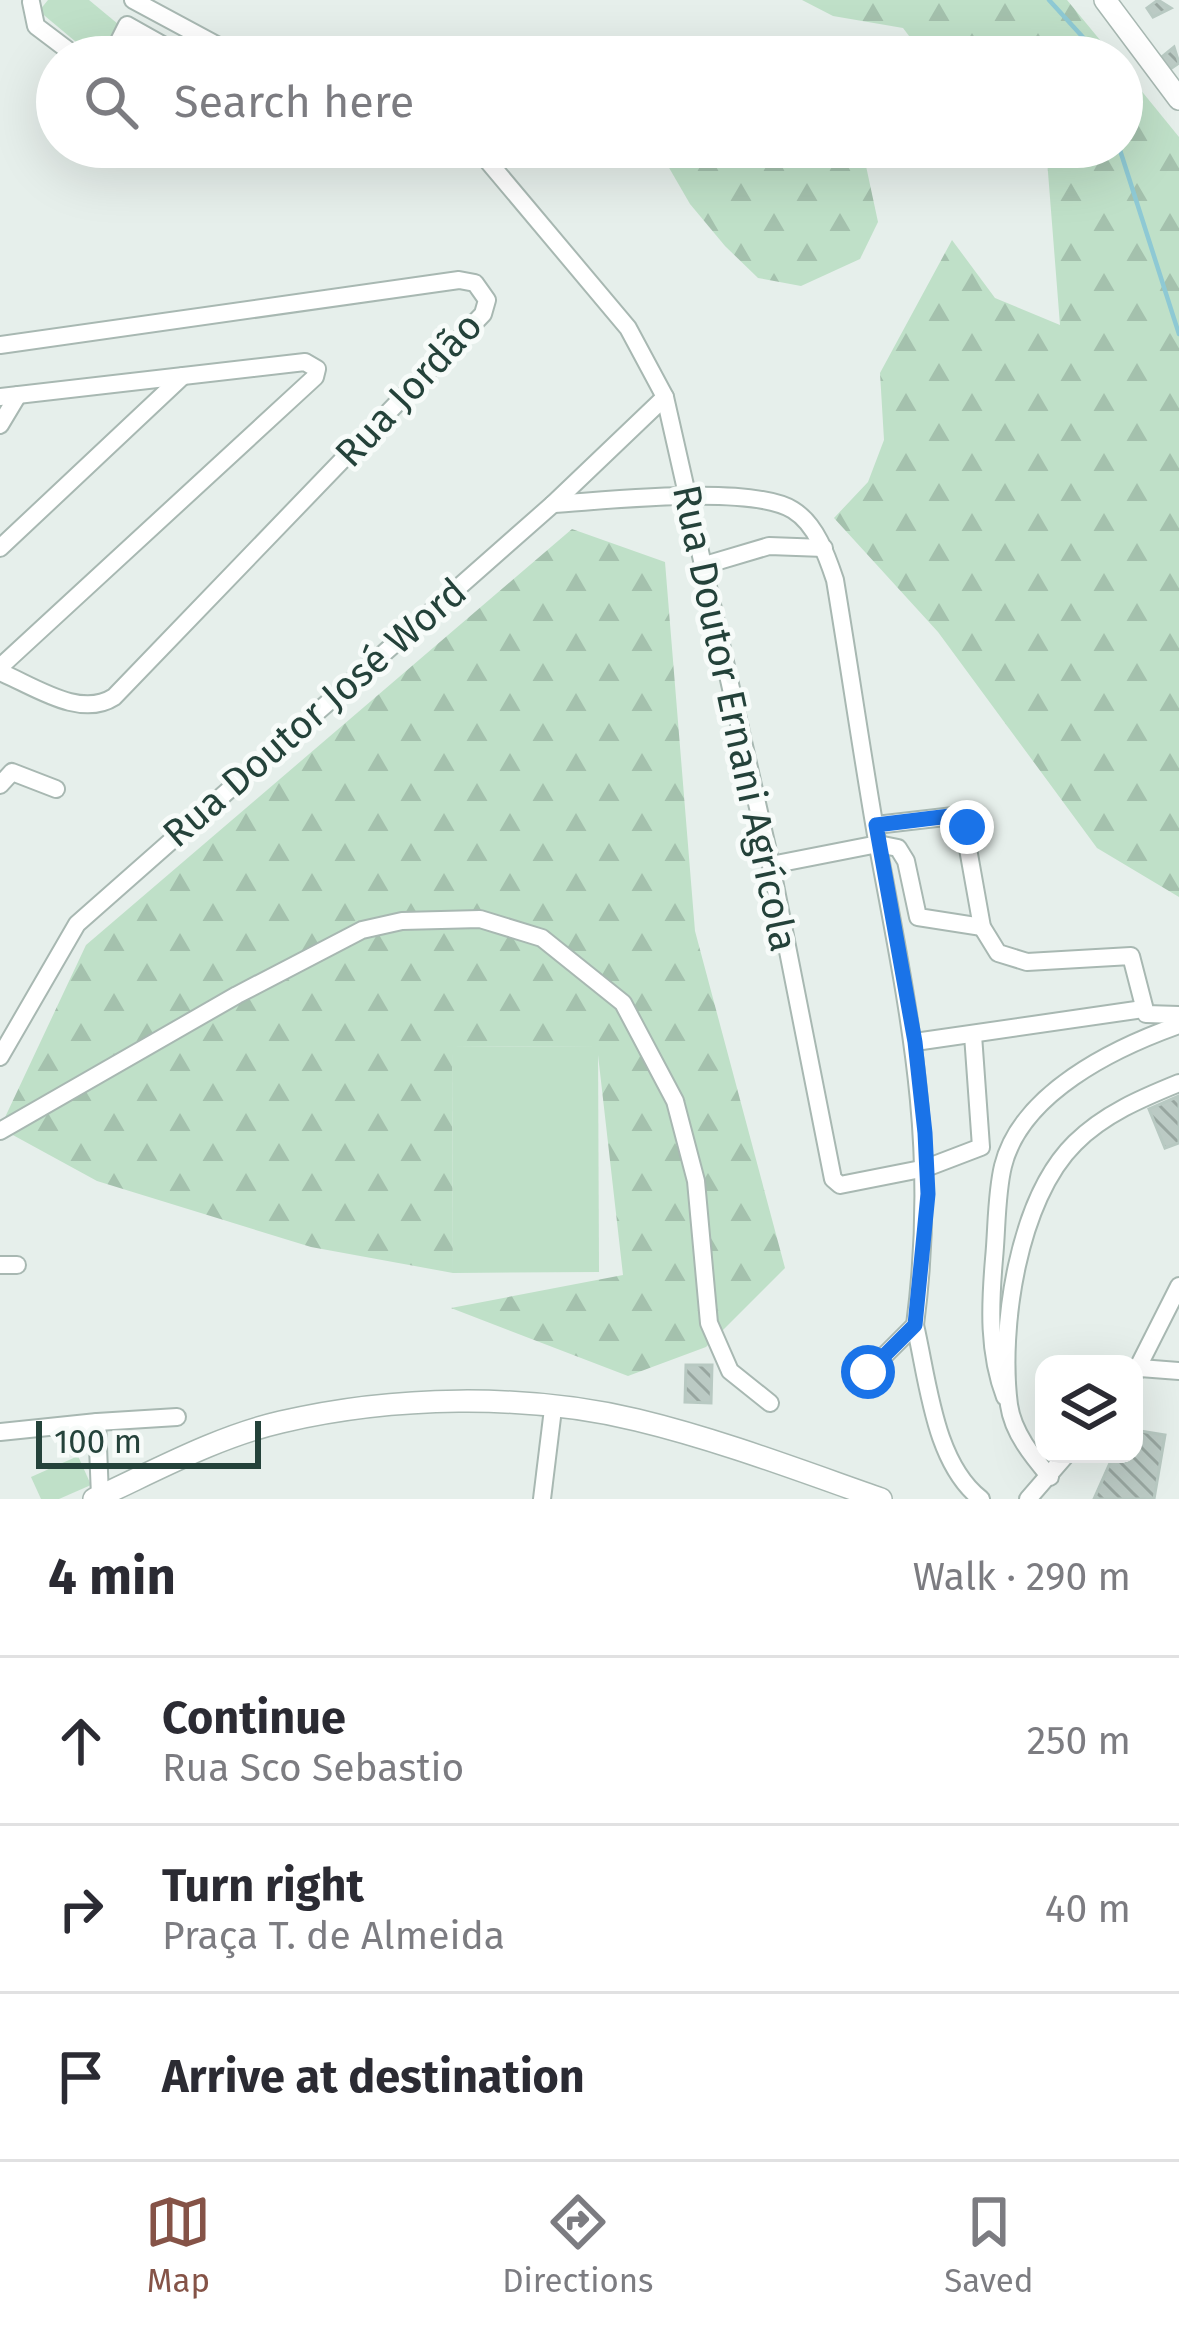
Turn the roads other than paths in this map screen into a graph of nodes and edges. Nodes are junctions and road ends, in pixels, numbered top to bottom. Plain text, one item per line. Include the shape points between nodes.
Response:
1 (1105, 0) edge
2 (31, 1) edge
3 (138, 3) edge
4 (127, 25) junction
5 (50, 36) edge
6 (122, 36) edge
7 (147, 36) edge
8 (200, 36) edge
9 (1132, 36) edge
10 (1143, 51) edge
11 (1179, 99) edge
12 (494, 168) edge
13 (0, 345) edge
14 (183, 375) junction
15 (9, 396) edge
16 (665, 397) junction
17 (0, 425) edge
18 (690, 496) junction
19 (553, 504) junction
20 (0, 548) edge
21 (824, 548) junction
22 (705, 565) junction
23 (0, 669) edge
24 (0, 785) edge
25 (56, 789) dead end
26 (877, 834) junction
27 (771, 865) junction
28 (982, 927) junction
29 (1143, 1009) junction
30 (1179, 1015) edge
31 (1179, 1025) edge
32 (973, 1035) junction
33 (915, 1042) junction
34 (0, 1057) edge
35 (1179, 1083) edge
36 (0, 1131) edge
37 (926, 1168) junction
38 (1179, 1286) edge
39 (915, 1325) junction
40 (1143, 1359) edge
41 (1143, 1371) edge
42 (1179, 1371) edge
43 (868, 1372) dead end
44 (770, 1403) dead end
45 (1009, 1408) junction
46 (553, 1409) junction
47 (177, 1417) dead end
48 (97, 1423) junction
49 (0, 1432) edge
50 (1060, 1463) edge
51 (1050, 1477) junction
52 (540, 1494) edge
53 (97, 1498) edge
54 (881, 1499) edge
55 (981, 1499) edge
56 (1028, 1499) edge

1 - 9 street
2 - 5 street via 37,26
3 - 4 street
3 - 8 street
4 - 6 street
4 - 7 street
10 - 11 street
12 - 16 street, Rua Doutor Ernani Agrícola via 636,339
13 - 23 street, Rua Jordão via 459,280 475,283 487,300 483,314 114,697 77,705
14 - 15 street, Rua Jordão
14 - 20 street
14 - 23 street, Rua Jordão via 304,362 317,373
15 - 17 street, Rua Jordão
16 - 18 street, Rua Doutor Ernani Agrícola
16 - 19 street, Rua Doutor José Word
18 - 19 street
18 - 21 street via 792,509
18 - 22 street, Rua Doutor Ernani Agrícola
19 - 34 street, Rua Doutor José Word via 77,924
21 - 22 street via 769,546
21 - 26 street
22 - 27 street, Rua Doutor Ernani Agrícola
24 - 25 street via 12,772
26 - 27 street
26 - 28 street via 903,853 918,917
26 - 28 street via 962,815
26 - 33 street
27 - 37 street, Rua Doutor Ernani Agrícola via 833,1179 847,1186
28 - 29 street via 1011,960 1131,956
29 - 30 street
29 - 32 street
31 - 45 street via 1087,1068 1014,1137 1003,1167 992,1290 995,1370
32 - 33 street
32 - 37 street via 983,1143
33 - 37 street
35 - 45 street via 1100,1121 1052,1171 1014,1268
36 - 44 street via 362,931 480,919 542,938 623,1003 676,1101 696,1181 709,1323 730,1371
37 - 39 street
38 - 40 street
39 - 43 street
39 - 55 street via 940,1430 960,1477
41 - 42 street
45 - 51 street
46 - 52 street
46 - 53 street via 472,1402 278,1423
46 - 54 street via 634,1419
47 - 48 street
48 - 49 street
48 - 53 street
50 - 51 street
51 - 56 street

